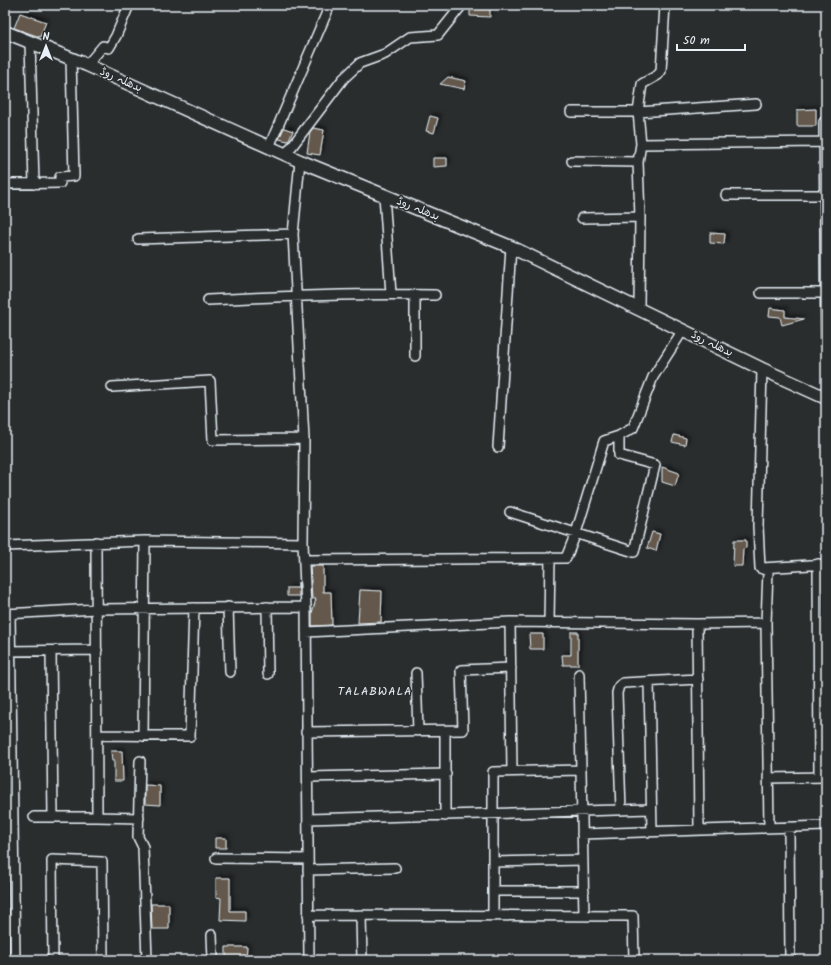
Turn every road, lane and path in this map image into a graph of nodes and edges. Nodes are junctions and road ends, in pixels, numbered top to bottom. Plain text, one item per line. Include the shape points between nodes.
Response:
1 (129, 5) edge
2 (330, 5) edge
3 (462, 5) edge
4 (665, 5) edge
5 (5, 32) edge
6 (30, 42) junction
7 (71, 59) junction
8 (87, 65) junction
9 (756, 104) dead end
10 (571, 112) dead end
11 (638, 112) junction
12 (824, 122) dead end
13 (824, 142) junction
14 (641, 144) junction
15 (269, 147) junction
16 (286, 154) junction
17 (300, 160) junction
18 (572, 161) dead end
19 (638, 162) junction
20 (5, 184) edge
21 (34, 184) junction
22 (384, 195) junction
23 (726, 195) dead end
24 (826, 195) edge
25 (640, 217) junction
26 (582, 218) dead end
27 (293, 234) junction
28 (138, 239) dead end
29 (511, 247) junction
30 (826, 293) edge
31 (391, 294) junction
32 (761, 294) dead end
33 (296, 295) junction
34 (415, 295) junction
35 (435, 295) dead end
36 (208, 300) dead end
37 (639, 308) junction
38 (683, 330) junction
39 (826, 346) edge
40 (415, 356) dead end
41 (762, 369) junction
42 (112, 387) dead end
43 (826, 398) edge
44 (619, 436) junction
45 (304, 439) junction
46 (498, 447) dead end
47 (510, 512) dead end
48 (576, 533) junction
49 (145, 541) junction
50 (96, 542) junction
51 (302, 543) junction
52 (5, 546) edge
53 (550, 557) junction
54 (304, 560) junction
55 (822, 564) edge
56 (760, 568) junction
57 (306, 606) junction
58 (228, 607) junction
59 (267, 607) junction
60 (96, 608) junction
61 (143, 608) junction
62 (194, 608) junction
63 (8, 614) edge
64 (510, 622) junction
65 (549, 623) junction
66 (766, 623) junction
67 (697, 624) junction
68 (306, 632) junction
69 (51, 650) junction
70 (97, 650) junction
71 (8, 651) edge
72 (511, 668) junction
73 (230, 672) dead end
74 (416, 673) dead end
75 (268, 674) dead end
76 (579, 674) dead end
77 (698, 680) junction
78 (648, 682) junction
79 (418, 731) junction
80 (445, 731) junction
81 (306, 732) junction
82 (98, 735) junction
83 (143, 736) junction
84 (140, 761) dead end
85 (581, 770) junction
86 (512, 772) junction
87 (446, 774) junction
88 (308, 777) junction
89 (823, 777) edge
90 (768, 778) junction
91 (651, 809) junction
92 (621, 810) junction
93 (582, 811) junction
94 (493, 814) junction
95 (445, 816) junction
96 (34, 817) dead end
97 (53, 817) junction
98 (97, 817) junction
99 (139, 818) junction
100 (308, 819) junction
101 (826, 826) edge
102 (768, 827) junction
103 (789, 827) junction
104 (699, 830) junction
105 (652, 831) junction
106 (582, 834) junction
107 (216, 858) dead end
108 (308, 859) junction
109 (583, 860) junction
110 (493, 862) junction
111 (395, 868) dead end
112 (308, 870) junction
113 (493, 891) junction
114 (584, 891) junction
115 (308, 915) junction
116 (361, 916) junction
117 (493, 916) junction
118 (584, 916) junction
119 (212, 935) dead end
120 (15, 960) edge
121 (53, 960) edge
122 (103, 960) edge
123 (147, 960) edge
124 (213, 960) edge
125 (309, 960) edge
126 (362, 960) edge
127 (634, 960) edge
128 (790, 960) edge

1 - 8 street via 109,48 103,46
2 - 15 street
3 - 16 street via 438,35 410,37 385,54 360,63 343,79
4 - 11 street via 661,71 642,84
5 - 6 main road, بدھلہ روڈ
6 - 7 main road, بدھلہ روڈ
6 - 21 street
7 - 8 main road, بدھلہ روڈ
7 - 21 street via 74,176 60,177 60,183
8 - 15 main road, بدھلہ روڈ
9 - 11 street
10 - 11 street
11 - 14 street
12 - 13 street
13 - 14 street
13 - 24 street
14 - 19 street
15 - 16 main road, بدھلہ روڈ
16 - 17 main road, بدھلہ روڈ
17 - 22 main road, بدھلہ روڈ
17 - 27 street
18 - 19 street
19 - 25 street
20 - 21 street
22 - 29 main road, بدھلہ روڈ
22 - 31 street
23 - 24 street
24 - 30 street
25 - 26 street
25 - 37 street
27 - 28 street
27 - 33 street
29 - 37 main road, بدھلہ روڈ
29 - 46 street
30 - 32 street
30 - 39 street
31 - 33 street
31 - 34 street
33 - 36 street
33 - 45 street
34 - 35 street
34 - 40 street
37 - 38 main road, بدھلہ روڈ
38 - 41 main road, بدھلہ روڈ
38 - 44 street via 653,377 633,428
41 - 43 main road, بدھلہ روڈ
41 - 56 street via 758,526
42 - 45 street via 210,381 213,440
44 - 48 street via 604,441
44 - 48 street via 619,455 655,465 634,552
45 - 51 street
47 - 48 street
48 - 53 street via 566,558
49 - 50 street
49 - 51 street
49 - 61 street
50 - 52 street
50 - 60 street
51 - 54 street
53 - 54 street
53 - 65 street
54 - 57 street
55 - 56 street
55 - 89 street
56 - 66 street via 768,571
57 - 59 street
57 - 68 street
58 - 59 street
58 - 62 street
58 - 73 street
59 - 75 street
60 - 61 street
60 - 63 street
60 - 70 street
61 - 62 street
61 - 83 street
62 - 83 street via 190,736
63 - 71 street
64 - 65 street
64 - 68 street
64 - 72 street
65 - 67 street
66 - 67 street
66 - 90 street
67 - 77 street
68 - 81 street
69 - 70 street
69 - 71 street
69 - 97 street
70 - 82 street
71 - 120 street
72 - 80 street via 461,670 463,730
72 - 86 street
74 - 79 street
76 - 85 street
77 - 78 street
77 - 104 street
78 - 91 street
78 - 92 street via 623,683 617,693
79 - 80 street
79 - 81 street
80 - 87 street
81 - 88 street
82 - 83 street
82 - 98 street
84 - 99 street
85 - 86 street
85 - 93 street
86 - 94 street via 493,772
87 - 88 street
87 - 95 street
88 - 100 street
89 - 90 street
90 - 102 street
91 - 92 street
91 - 105 street
92 - 93 street
93 - 94 street
93 - 106 street
94 - 95 street
94 - 110 street
95 - 100 street
96 - 97 street
97 - 98 street
98 - 99 street
99 - 123 street via 138,837 143,847
100 - 108 street
101 - 103 street
102 - 103 street
102 - 104 street
103 - 128 street
104 - 105 street
105 - 106 street
106 - 109 street
107 - 108 street
108 - 112 street
109 - 110 street
109 - 114 street
110 - 113 street
111 - 112 street
112 - 115 street
113 - 114 street
113 - 117 street
114 - 118 street
115 - 116 street
115 - 125 street
116 - 117 street
116 - 126 street
117 - 118 street
118 - 127 street via 633,916
119 - 124 street
121 - 122 street via 52,860 102,862

